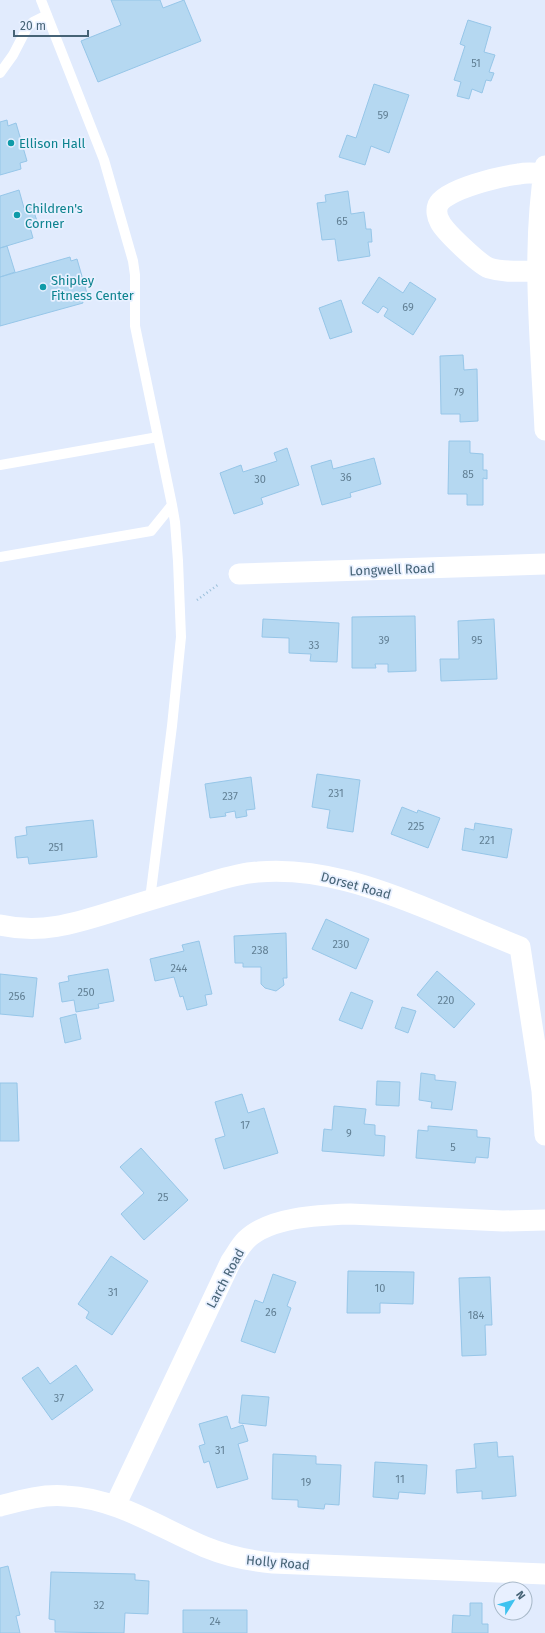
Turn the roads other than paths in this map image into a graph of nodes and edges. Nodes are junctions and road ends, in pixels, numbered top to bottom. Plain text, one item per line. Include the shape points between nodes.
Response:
1 (41, 0) edge
2 (47, 15) junction
3 (0, 73) edge
4 (544, 170) edge
5 (538, 271) junction
6 (545, 430) edge
7 (158, 437) junction
8 (0, 465) edge
9 (172, 505) junction
10 (0, 557) edge
11 (545, 564) edge
12 (239, 574) road end
13 (150, 899) junction
14 (0, 925) edge
15 (545, 1135) edge
16 (545, 1220) edge
17 (0, 1506) edge
18 (115, 1506) junction
19 (545, 1574) edge

1 - 2 lane
2 - 3 lane via 27,28 14,55
2 - 7 lane via 104,160 133,261 135,326
4 - 5 street via 539,218
4 - 5 street via 497,178 451,193 440,201 438,206 438,218 446,231 487,267 507,272
5 - 6 street
7 - 8 lane
7 - 9 lane
9 - 10 lane via 151,531
9 - 13 lane via 177,546 181,637
11 - 12 street, Longwell Road
13 - 14 street, Dorset Road via 56,928 23,929
13 - 15 street, Dorset Road via 245,874 279,871 311,874 346,880 387,893 520,947 541,1084
16 - 18 street, Larch Road via 503,1221 337,1215 288,1221 255,1233 246,1240 231,1261
17 - 18 street, Holly Road via 51,1495 82,1497
18 - 19 street, Holly Road via 206,1547 257,1562

